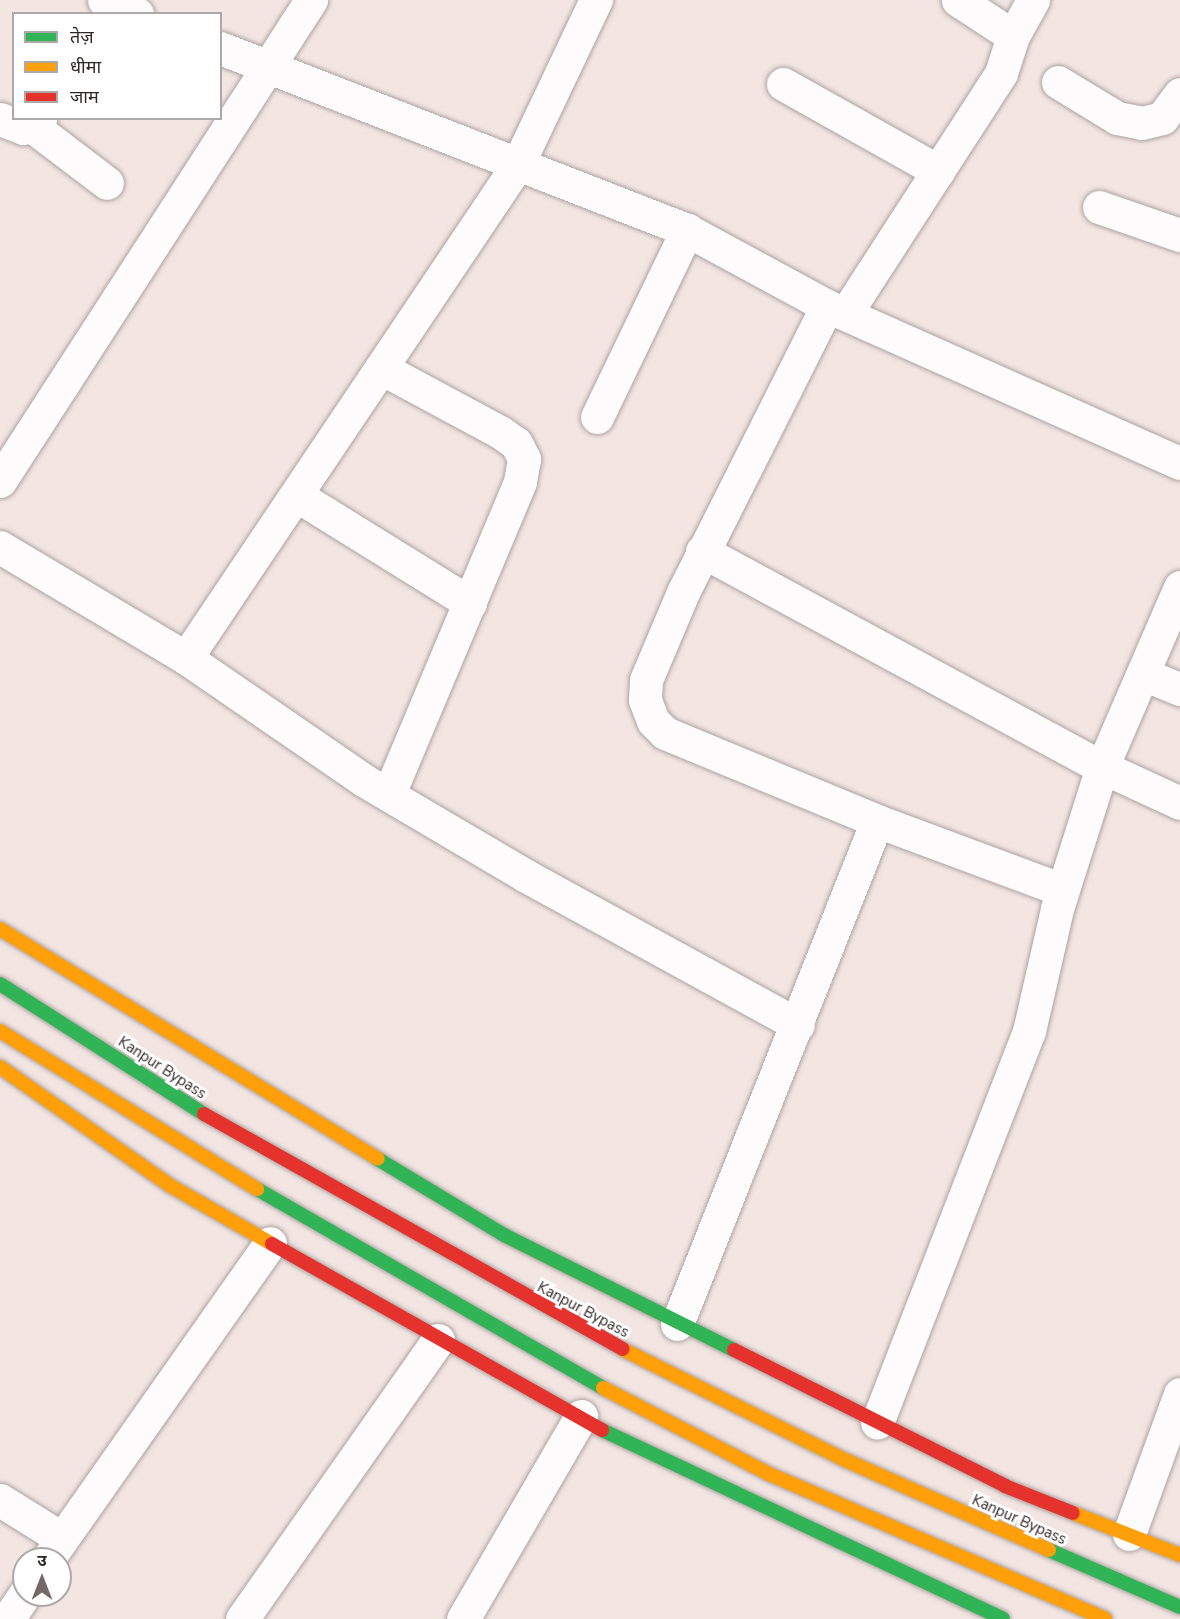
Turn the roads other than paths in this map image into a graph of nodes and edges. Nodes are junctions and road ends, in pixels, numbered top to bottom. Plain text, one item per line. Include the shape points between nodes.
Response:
1 (311, 0) edge
2 (596, 0) edge
3 (958, 0) edge
4 (1033, 0) edge
5 (1013, 36) junction
6 (222, 49) edge
7 (271, 69) junction
8 (1058, 82) dead end
9 (783, 84) dead end
10 (1180, 94) edge
11 (0, 119) edge
12 (36, 122) edge
13 (518, 164) junction
14 (938, 171) junction
15 (107, 183) dead end
16 (1099, 207) dead end
17 (687, 230) junction
18 (1180, 235) edge
19 (836, 310) junction
20 (381, 368) junction
21 (597, 417) dead end
22 (1180, 463) edge
23 (0, 481) edge
24 (296, 495) junction
25 (0, 547) edge
26 (702, 551) junction
27 (1180, 587) edge
28 (470, 603) junction
29 (186, 658) junction
30 (1145, 675) junction
31 (1180, 689) edge
32 (1102, 767) junction
33 (388, 794) junction
34 (1180, 803) edge
35 (877, 821) junction
36 (1063, 890) junction
37 (0, 929) edge
38 (0, 984) edge
39 (798, 1025) junction
40 (0, 1031) edge
41 (0, 1067) edge
42 (270, 1243) junction
43 (677, 1324) junction
44 (438, 1340) junction
45 (1180, 1394) edge
46 (581, 1416) junction
47 (877, 1423) junction
48 (0, 1500) edge
49 (1129, 1534) junction
50 (53, 1547) edge
51 (56, 1547) edge
52 (1180, 1555) edge
53 (1180, 1607) edge
54 (242, 1619) edge
55 (463, 1619) edge
56 (1003, 1619) edge
57 (1105, 1619) edge

1 - 7 street
2 - 13 street
3 - 5 street
4 - 5 street
5 - 14 street via 1001,73
6 - 7 street
7 - 13 street
7 - 23 street
8 - 10 street via 1118,118 1142,123 1162,118
9 - 14 street
11 - 12 street
12 - 15 street
13 - 17 street
13 - 20 street
14 - 19 street
16 - 18 street
17 - 19 street
17 - 21 street
19 - 22 street
19 - 26 street
20 - 24 street
20 - 28 street via 500,432 516,443 524,459 520,482
24 - 28 street
24 - 29 street
25 - 29 street
26 - 32 street
26 - 35 street via 646,681 645,700 653,721 665,734
27 - 30 street
28 - 33 street
29 - 33 street
30 - 31 street
30 - 32 street
32 - 34 street
32 - 36 street
33 - 39 street
35 - 36 street
35 - 39 street
36 - 47 street via 1029,1031
37 - 43 main road via 504,1234
38 - 53 main road, Kanpur Bypass via 233,1133 564,1320 845,1460
39 - 43 street
40 - 57 main road via 244,1182 584,1378 769,1474
41 - 42 main road via 170,1185
42 - 44 main road
42 - 51 street
43 - 47 main road
44 - 46 main road
44 - 54 street
45 - 49 street
46 - 55 street
46 - 56 main road via 646,1454
47 - 49 main road via 1005,1486
48 - 50 street
49 - 52 main road

